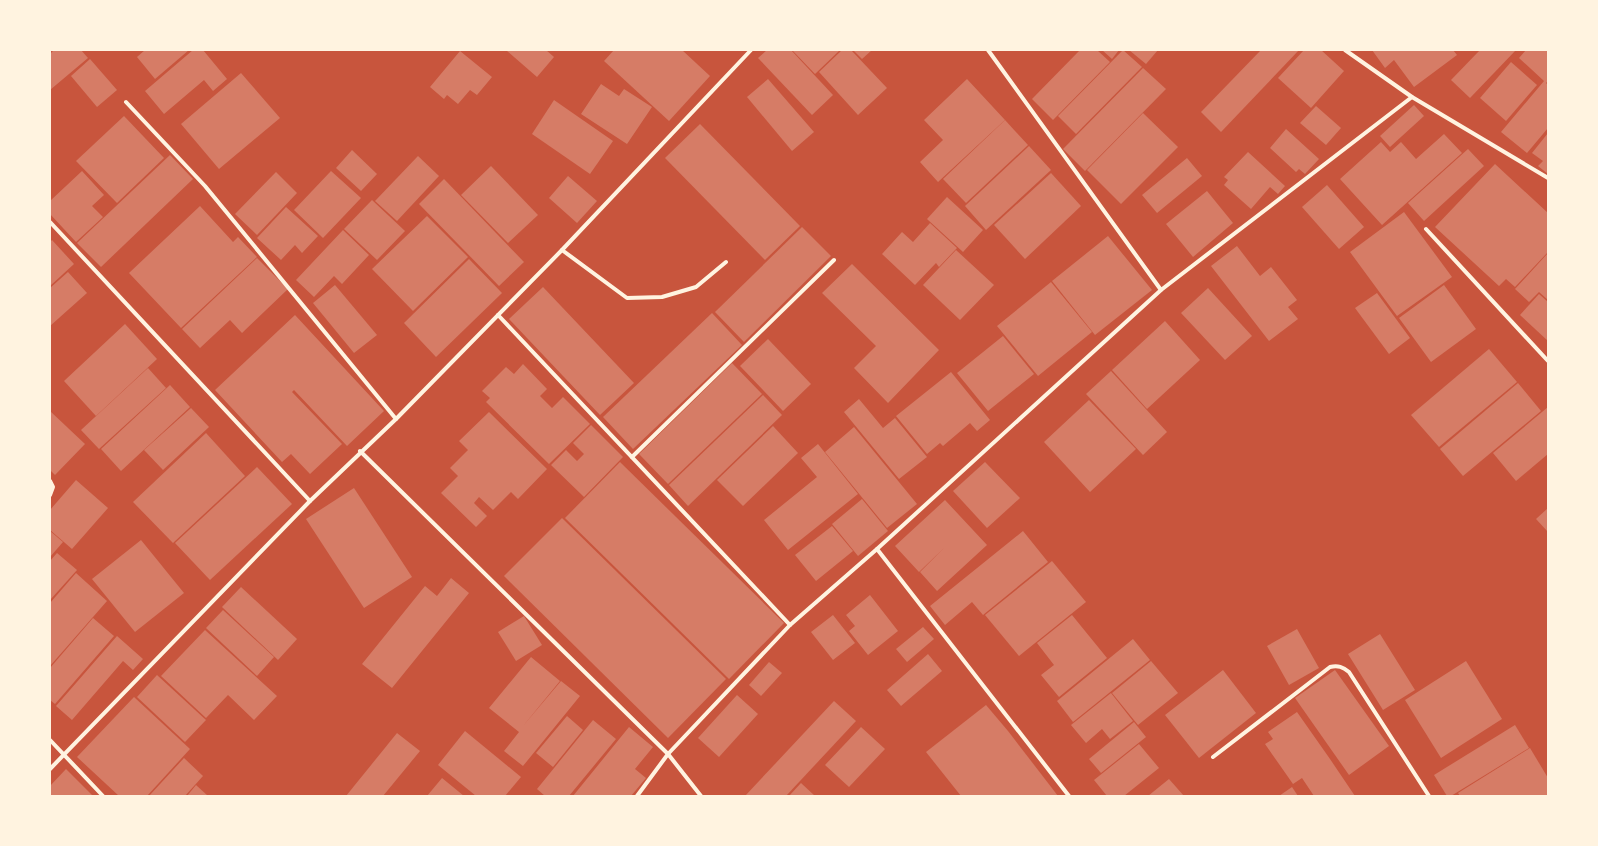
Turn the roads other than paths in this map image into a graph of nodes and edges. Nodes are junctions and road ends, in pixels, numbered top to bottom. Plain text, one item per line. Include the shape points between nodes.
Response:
1 (751, 50) edge
2 (988, 50) edge
3 (1345, 50) edge
4 (1412, 97) junction
5 (126, 102) dead end
6 (1548, 178) edge
7 (50, 222) edge
8 (1426, 229) dead end
9 (562, 250) junction
10 (834, 260) dead end
11 (726, 262) dead end
12 (1161, 290) junction
13 (498, 315) junction
14 (1548, 361) edge
15 (396, 419) junction
16 (360, 451) junction
17 (632, 457) junction
18 (50, 480) edge
19 (50, 495) edge
20 (310, 501) junction
21 (877, 549) junction
22 (790, 625) junction
23 (50, 740) edge
24 (668, 754) junction
25 (65, 755) junction
26 (1213, 757) dead end
27 (50, 769) edge
28 (103, 796) edge
29 (637, 796) edge
30 (701, 796) edge
31 (1069, 796) edge
32 (1429, 796) edge

1 - 9 street
2 - 12 street
3 - 4 street
4 - 6 street
4 - 12 street
5 - 15 street via 205,186
7 - 20 street
8 - 14 street
9 - 11 street via 628,298 662,297 696,287
9 - 13 street
10 - 17 street
12 - 21 street
13 - 15 street
13 - 17 street
15 - 16 street
16 - 20 street
16 - 24 street
17 - 22 street
18 - 19 street via 53,487
20 - 25 street
21 - 22 street
21 - 31 street
22 - 24 street
23 - 25 street
24 - 29 street
24 - 30 street
25 - 27 street
25 - 28 street
26 - 32 street via 1330,667 1337,666 1349,672

